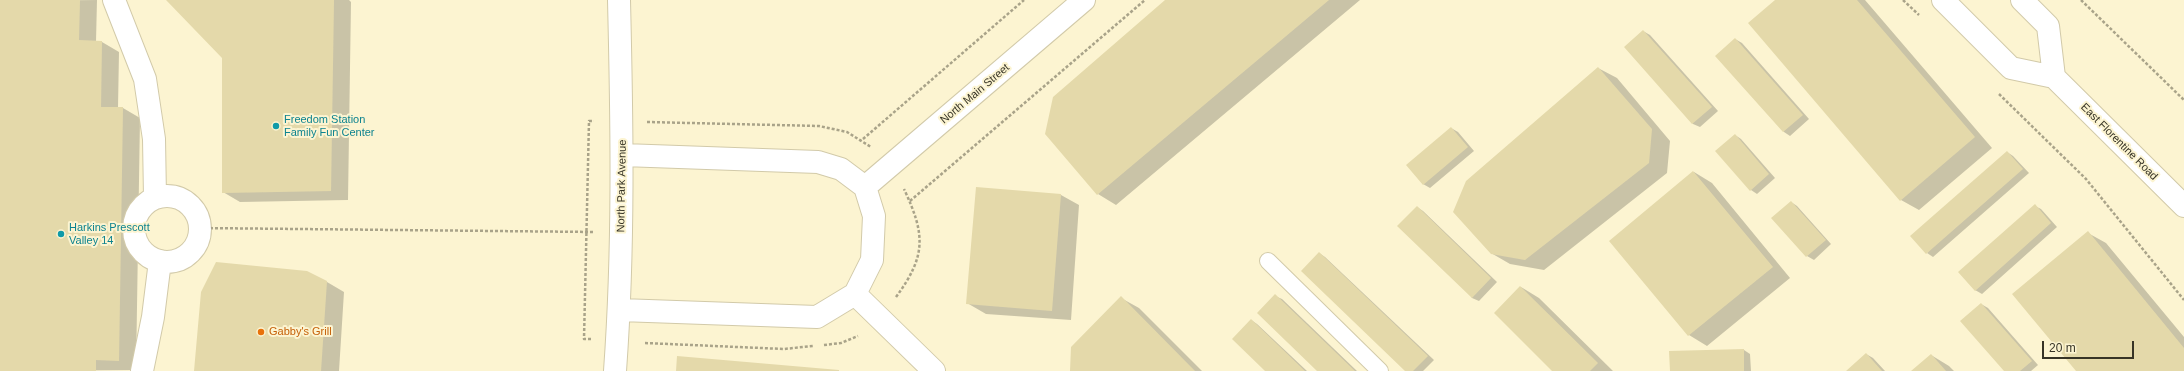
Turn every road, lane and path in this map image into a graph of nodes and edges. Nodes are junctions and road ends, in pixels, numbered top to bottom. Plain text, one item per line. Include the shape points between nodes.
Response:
1 (114, 0) edge
2 (619, 0) edge
3 (1024, 0) edge
4 (1084, 0) edge
5 (1145, 0) edge
6 (1903, 0) edge
7 (1943, 0) edge
8 (2022, 0) edge
9 (2081, 0) edge
10 (1920, 16) dead end
11 (2054, 78) junction
12 (1998, 92) dead end
13 (2184, 100) edge
14 (602, 122) dead end
15 (639, 122) dead end
16 (862, 140) junction
17 (874, 149) dead end
18 (623, 155) junction
19 (865, 187) junction
20 (904, 188) dead end
21 (155, 197) junction
22 (910, 201) junction
23 (2184, 206) edge
24 (200, 228) junction
25 (586, 232) junction
26 (621, 232) junction
27 (1268, 261) dead end
28 (160, 262) junction
29 (855, 294) junction
30 (894, 300) dead end
31 (2184, 300) edge
32 (620, 310) junction
33 (864, 333) dead end
34 (597, 339) dead end
35 (638, 342) dead end
36 (142, 371) edge
37 (615, 371) edge
38 (934, 371) edge
39 (1380, 371) edge

1 - 21 street via 145,80 154,139
2 - 18 street, North Park Avenue
3 - 16 path
4 - 19 street, North Main Street
5 - 22 path
6 - 10 path
7 - 11 street via 2011,68
8 - 11 street via 2048,26
9 - 13 path
11 - 23 street, East Florentine Road
12 - 31 path via 2086,179
14 - 25 path via 589,121
15 - 16 path via 819,126 847,132
16 - 17 path
18 - 19 street via 818,162 841,169
18 - 26 street, North Park Avenue
19 - 29 street via 874,216 872,260
20 - 22 path
21 - 24 street via 176,196 185,200 194,208
21 - 28 street via 145,202 138,211 133,231 142,251
22 - 30 path via 916,214 921,238 919,254 907,282
24 - 25 path
24 - 28 street via 199,238 188,254 170,262
25 - 26 path
25 - 34 path via 584,339
26 - 32 street, North Park Avenue
27 - 39 lane
28 - 36 street via 154,317
29 - 32 street via 818,317
29 - 38 street
32 - 37 street, North Park Avenue
33 - 35 path via 841,343 784,349

